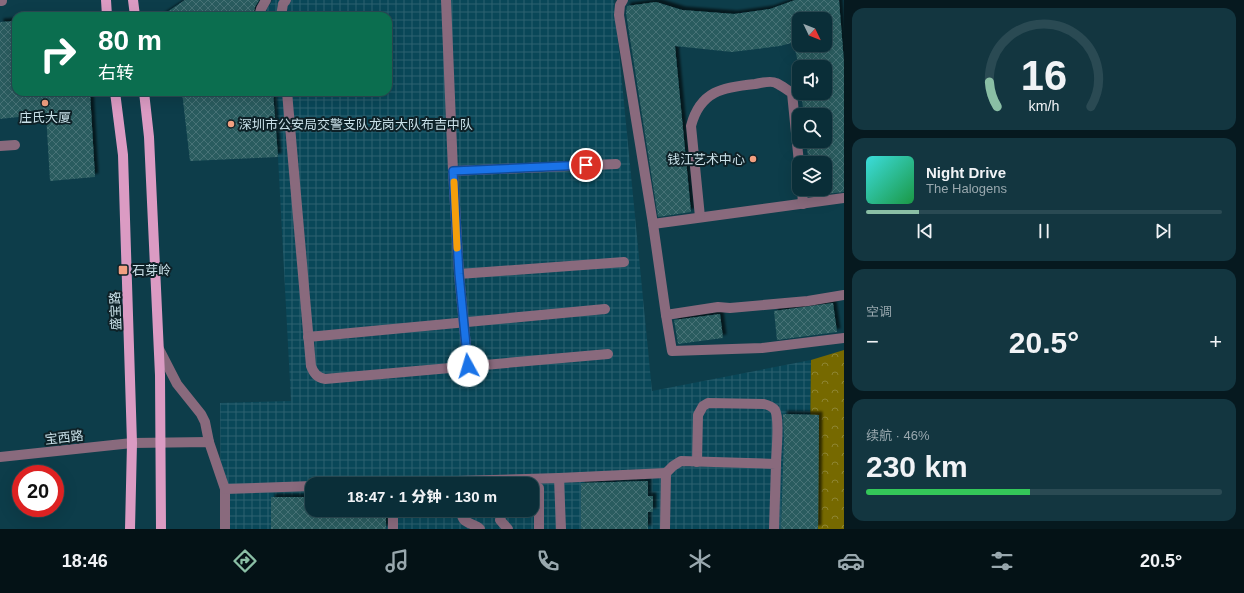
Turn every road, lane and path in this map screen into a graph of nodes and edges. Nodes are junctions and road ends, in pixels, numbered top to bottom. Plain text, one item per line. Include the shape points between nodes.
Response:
1 (105, 0) edge
2 (266, 0) edge
3 (286, 0) edge
4 (446, 0) edge
5 (134, 2) edge
6 (621, 2) edge
7 (106, 12) edge
8 (135, 12) edge
9 (260, 12) edge
10 (282, 12) edge
11 (116, 96) edge
12 (144, 96) edge
13 (287, 96) edge
14 (15, 144) dead end
15 (0, 146) edge
16 (798, 156) edge
17 (616, 164) dead end
18 (453, 171) junction
19 (802, 196) edge
20 (844, 198) edge
21 (803, 204) junction
22 (700, 217) junction
23 (653, 224) junction
24 (624, 262) dead end
25 (459, 274) junction
26 (844, 295) edge
27 (605, 310) dead end
28 (666, 315) junction
29 (464, 322) junction
30 (308, 337) junction
31 (844, 338) edge
32 (158, 349) junction
33 (608, 354) dead end
34 (468, 366) junction
35 (209, 442) junction
36 (132, 443) junction
37 (160, 443) junction
38 (0, 458) edge
39 (697, 462) junction
40 (776, 464) junction
41 (666, 473) junction
42 (559, 478) junction
43 (539, 479) edge
44 (305, 486) edge
45 (225, 489) junction
46 (393, 517) edge
47 (462, 517) edge
48 (501, 517) edge
49 (537, 517) edge
50 (130, 529) edge
51 (161, 529) edge
52 (225, 529) edge
53 (394, 529) edge
54 (480, 529) edge
55 (508, 529) edge
56 (539, 529) edge
57 (561, 529) edge
58 (665, 529) edge
59 (774, 529) edge

1 - 7 main road
2 - 9 street
3 - 10 street
4 - 18 street
5 - 8 main road
6 - 23 street via 619,15
11 - 36 main road, 盛宝路 via 123,155
12 - 32 main road via 149,137
13 - 30 street
14 - 15 street
16 - 22 street via 792,93 775,82 720,89 694,114 691,126
17 - 18 street
18 - 25 street
19 - 21 street
20 - 21 street
21 - 22 street
22 - 23 street
23 - 28 street
24 - 25 street
25 - 29 street
26 - 28 street via 808,301 718,307
27 - 29 street
28 - 31 street via 672,351 762,348
29 - 30 street
29 - 34 street
30 - 34 street via 313,372 317,377 325,379
32 - 35 street via 177,384 201,414
32 - 37 main road
33 - 34 street
35 - 37 street, 宝西路
35 - 45 street
36 - 37 street, 宝西路
36 - 38 street, 宝西路
36 - 50 main road, 盛宝路
37 - 51 main road
39 - 40 street
39 - 40 street via 698,415 703,406 708,403 764,404 770,405 776,415
39 - 41 street via 681,461
40 - 59 street
41 - 42 street
41 - 58 street
42 - 43 street
42 - 57 street
44 - 45 street
45 - 52 street
46 - 53 street
47 - 54 street
48 - 55 street via 500,520
49 - 56 street

